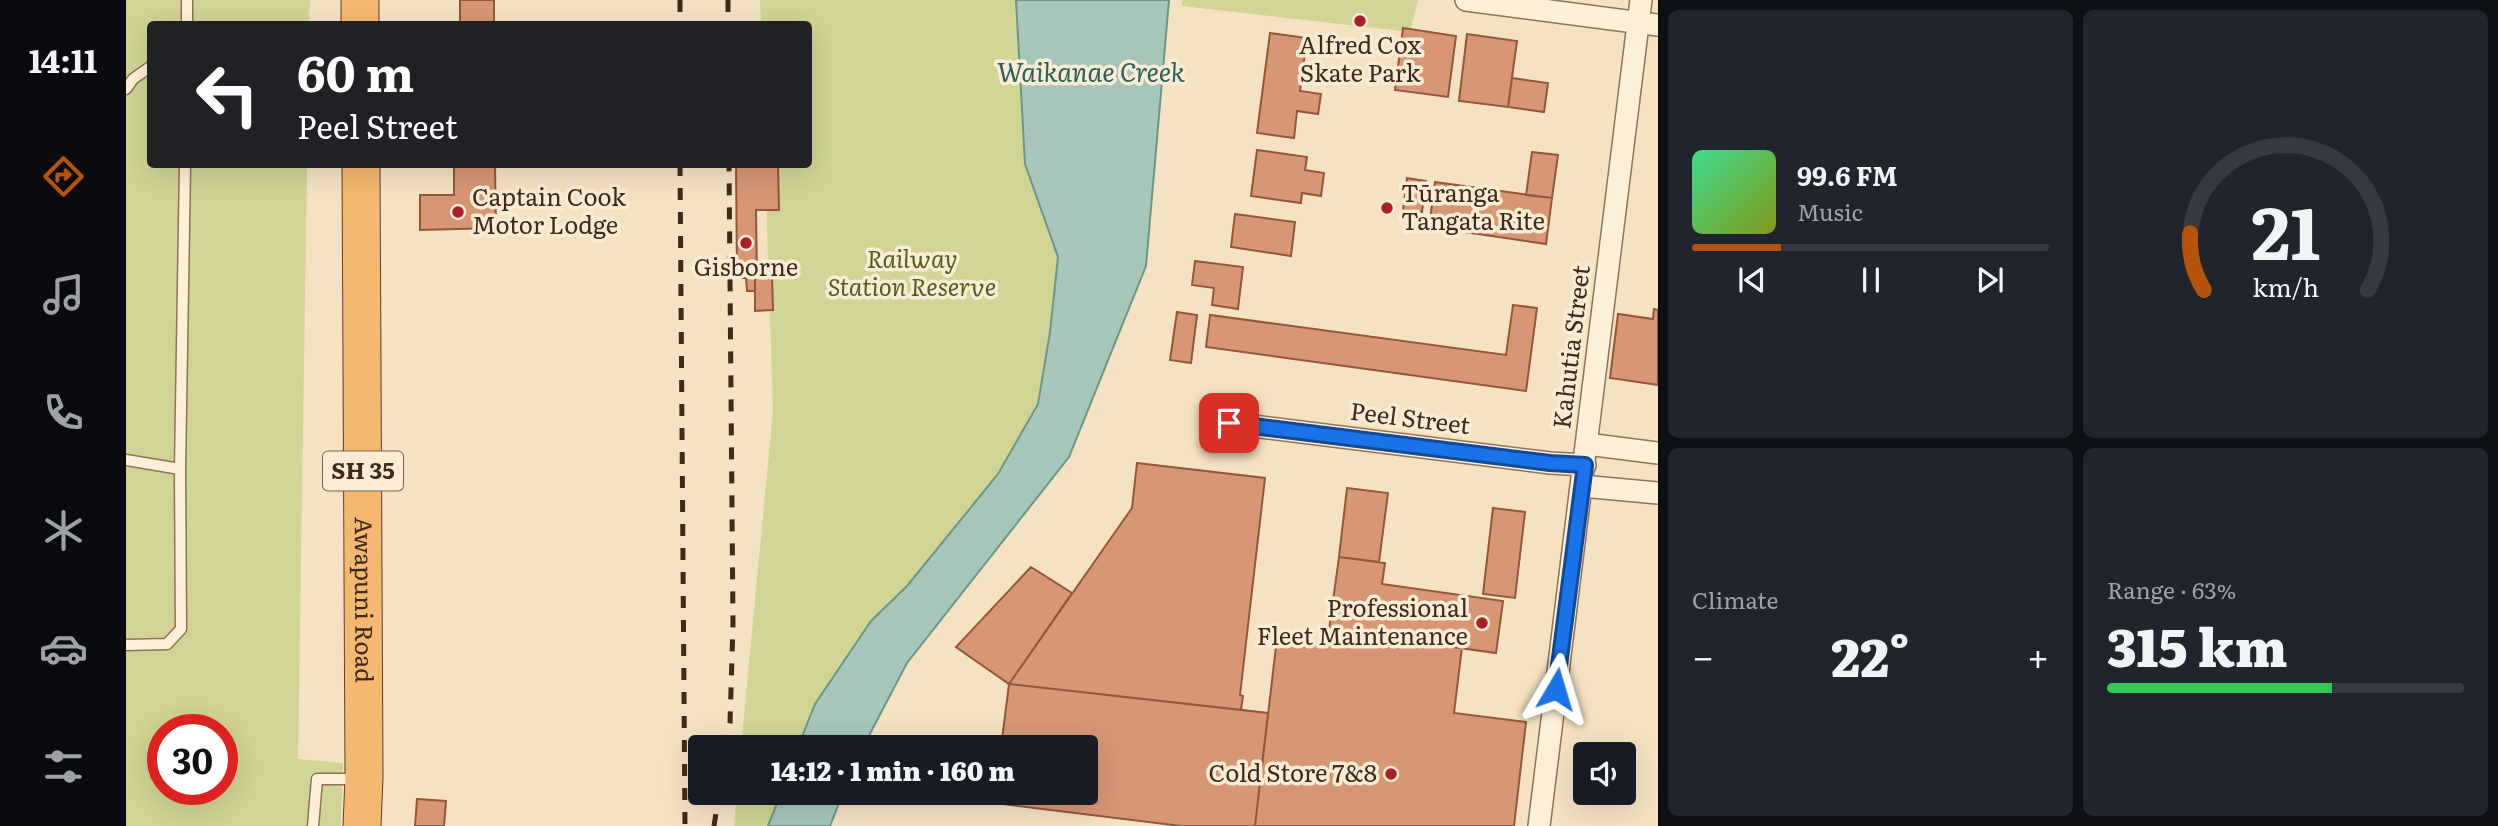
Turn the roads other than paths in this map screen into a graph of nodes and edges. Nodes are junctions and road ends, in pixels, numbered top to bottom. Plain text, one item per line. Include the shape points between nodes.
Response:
1 (187, 0) edge
2 (360, 0) edge
3 (1466, 0) edge
4 (1642, 0) edge
5 (187, 21) edge
6 (360, 21) edge
7 (1648, 25) edge
8 (147, 69) edge
9 (126, 89) edge
10 (185, 168) edge
11 (361, 168) edge
12 (1229, 423) dead end
13 (1658, 453) edge
14 (126, 460) edge
15 (1585, 465) junction
16 (180, 469) junction
17 (1658, 493) edge
18 (126, 645) edge
19 (364, 778) junction
20 (313, 826) edge
21 (362, 826) edge
22 (1539, 826) edge

1 - 5 lane
2 - 6 highway
3 - 7 street
4 - 7 street, Kahutia Street
7 - 15 street, Kahutia Street
8 - 9 lane
10 - 16 lane
11 - 19 highway, Awapuni Road / SH 35
12 - 15 street, Peel Street
13 - 15 street, Peel Street
14 - 16 lane
15 - 17 street, Peel Street
15 - 22 street, Kahutia Street
16 - 18 lane via 181,629 167,644
19 - 20 lane via 317,779
19 - 21 highway, Awapuni Road / SH 35

